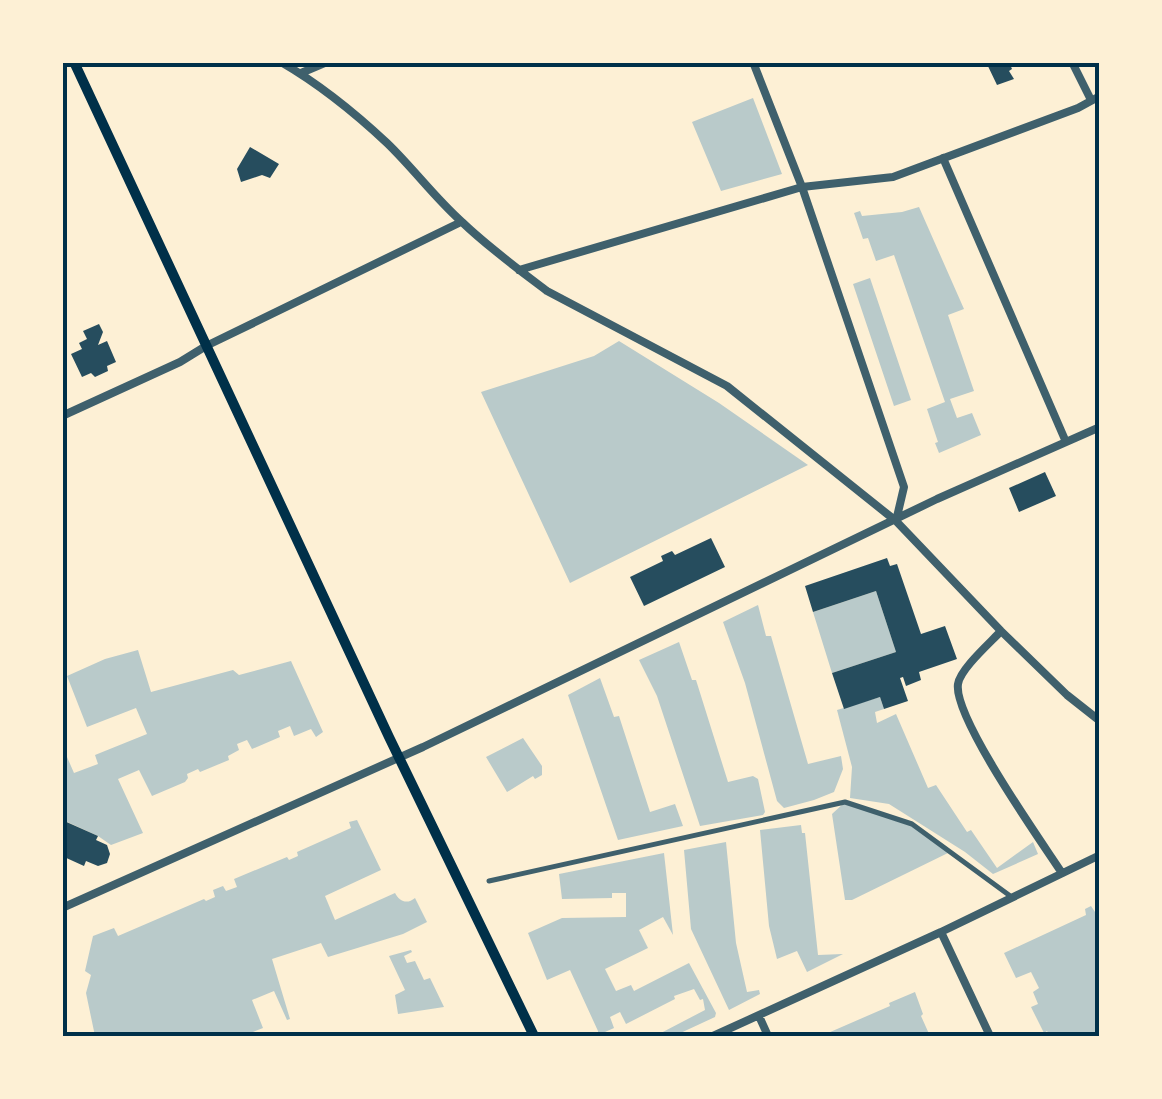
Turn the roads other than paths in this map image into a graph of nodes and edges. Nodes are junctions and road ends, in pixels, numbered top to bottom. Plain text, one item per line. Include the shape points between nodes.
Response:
1 (74, 62) edge
2 (281, 62) edge
3 (326, 62) edge
4 (753, 62) edge
5 (1072, 62) edge
6 (301, 74) junction
7 (1095, 98) edge
8 (944, 158) junction
9 (802, 187) junction
10 (461, 222) junction
11 (519, 270) junction
12 (206, 346) junction
13 (62, 416) edge
14 (1100, 426) edge
15 (1066, 442) junction
16 (896, 521) junction
17 (1002, 631) junction
18 (1100, 721) edge
19 (399, 757) junction
20 (1100, 855) edge
21 (1062, 873) junction
22 (489, 881) dead end
23 (1013, 898) junction
24 (62, 908) edge
25 (941, 932) junction
26 (759, 1016) junction
27 (532, 1036) edge
28 (714, 1036) edge
29 (768, 1036) edge
30 (990, 1036) edge

1 - 12 main road
2 - 6 street
3 - 6 street
4 - 9 street
5 - 7 street
6 - 10 street via 386,143
7 - 8 street
8 - 9 street via 893,177
8 - 15 street
9 - 11 street
9 - 16 street via 904,487
10 - 11 street
10 - 12 street
11 - 16 street via 727,386
12 - 13 street
12 - 19 main road
14 - 15 street
15 - 16 street
16 - 17 street
16 - 19 street
17 - 18 street
17 - 21 street via 964,671 960,698 992,766
19 - 24 street
19 - 27 main road
20 - 21 street
21 - 23 street
22 - 23 street via 845,802 912,824
23 - 25 street
25 - 26 street
25 - 30 street
26 - 28 street
26 - 29 street

